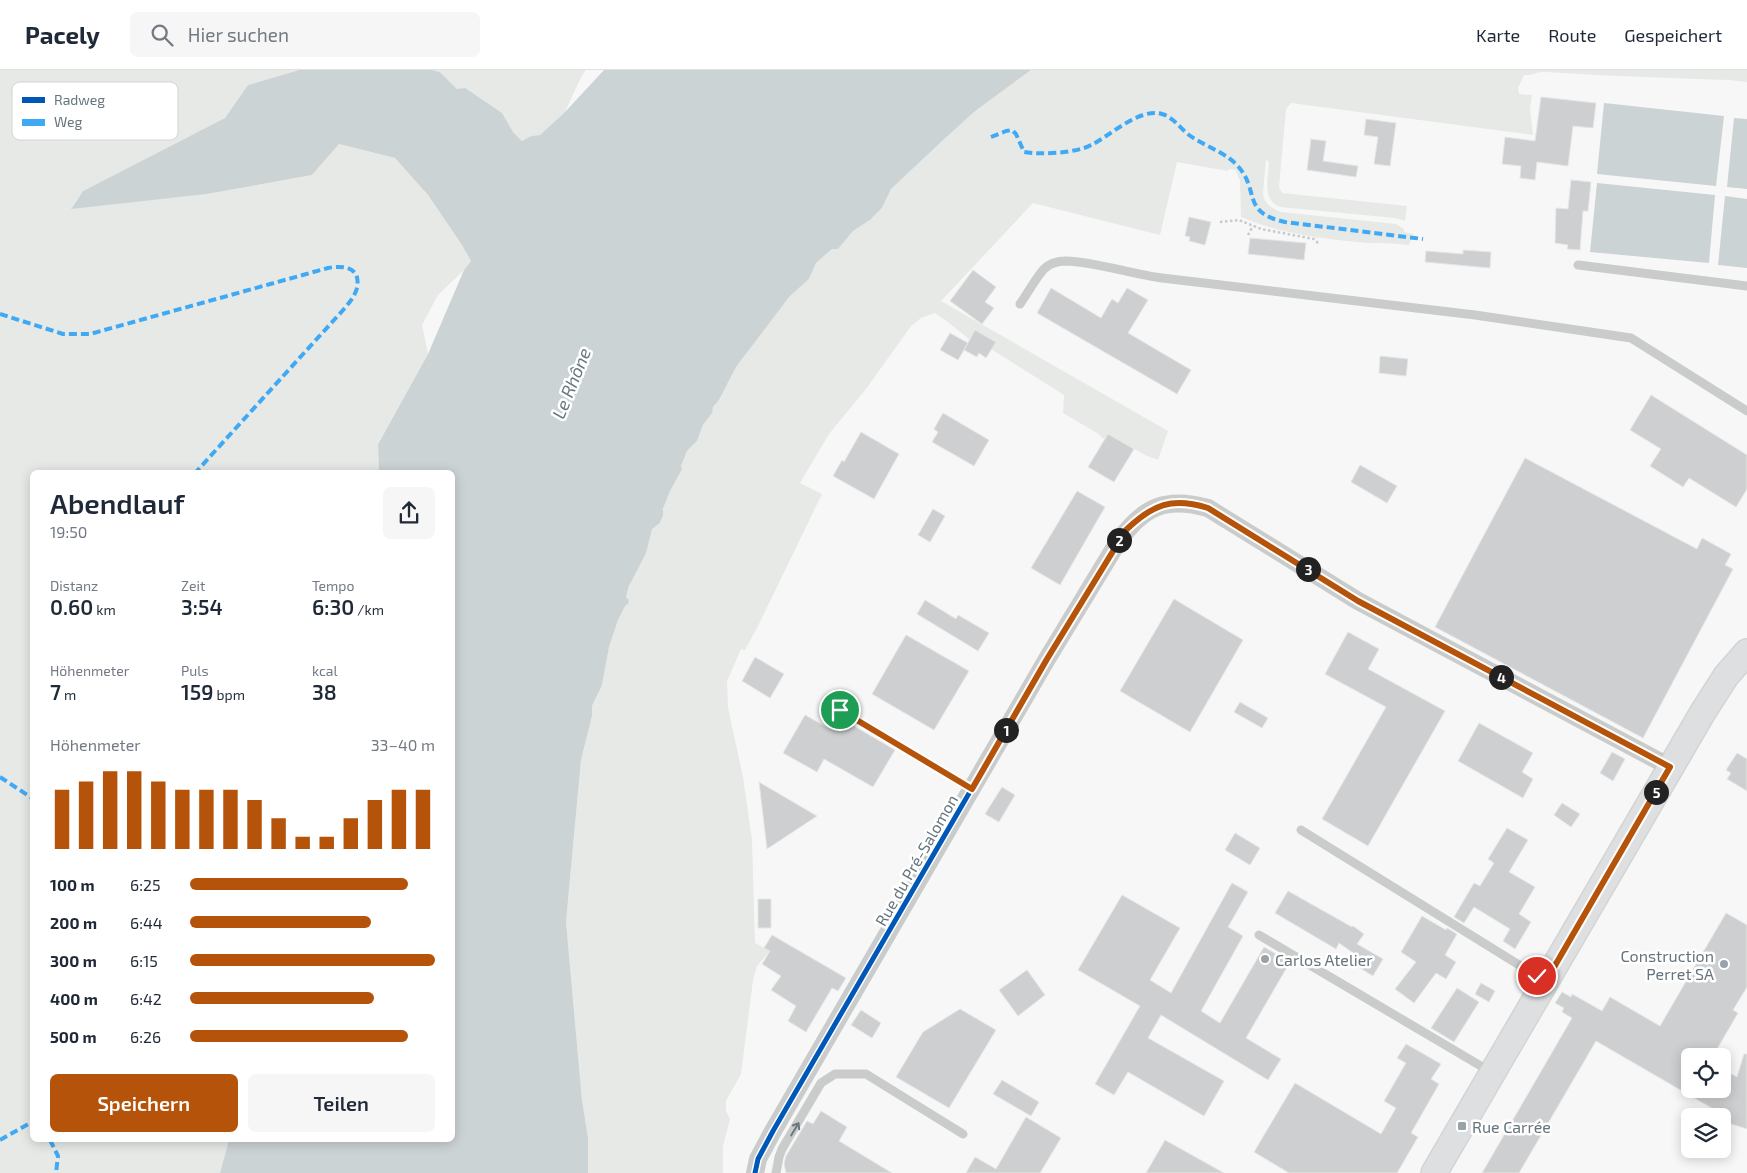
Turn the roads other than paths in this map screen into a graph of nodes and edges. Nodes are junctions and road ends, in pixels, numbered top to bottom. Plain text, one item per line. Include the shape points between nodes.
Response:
1 (1578, 265) dead end
2 (1747, 286) edge
3 (1020, 304) dead end
4 (1747, 411) edge
5 (1747, 652) edge
6 (840, 710) dead end
7 (1670, 767) junction
8 (972, 789) junction
9 (1301, 830) dead end
10 (1259, 934) dead end
11 (1546, 981) junction
12 (1492, 1073) junction
13 (963, 1134) dead end
14 (755, 1173) edge
15 (776, 1173) edge
16 (1434, 1173) edge

1 - 2 lane
3 - 4 lane via 1045,269 1065,261 1145,276 1475,315 1631,338
5 - 7 main road via 1726,676
6 - 8 lane
7 - 8 street, Rue du Pré-Salomon via 1358,601 1208,508 1180,502 1152,509 1126,530
7 - 11 main road
8 - 14 street, Rue du Pré-Salomon via 773,1131 758,1159
9 - 11 lane
10 - 12 lane
11 - 12 main road
12 - 16 main road
15 -> 13 lane via 782,1149 821,1083 835,1074 866,1074

